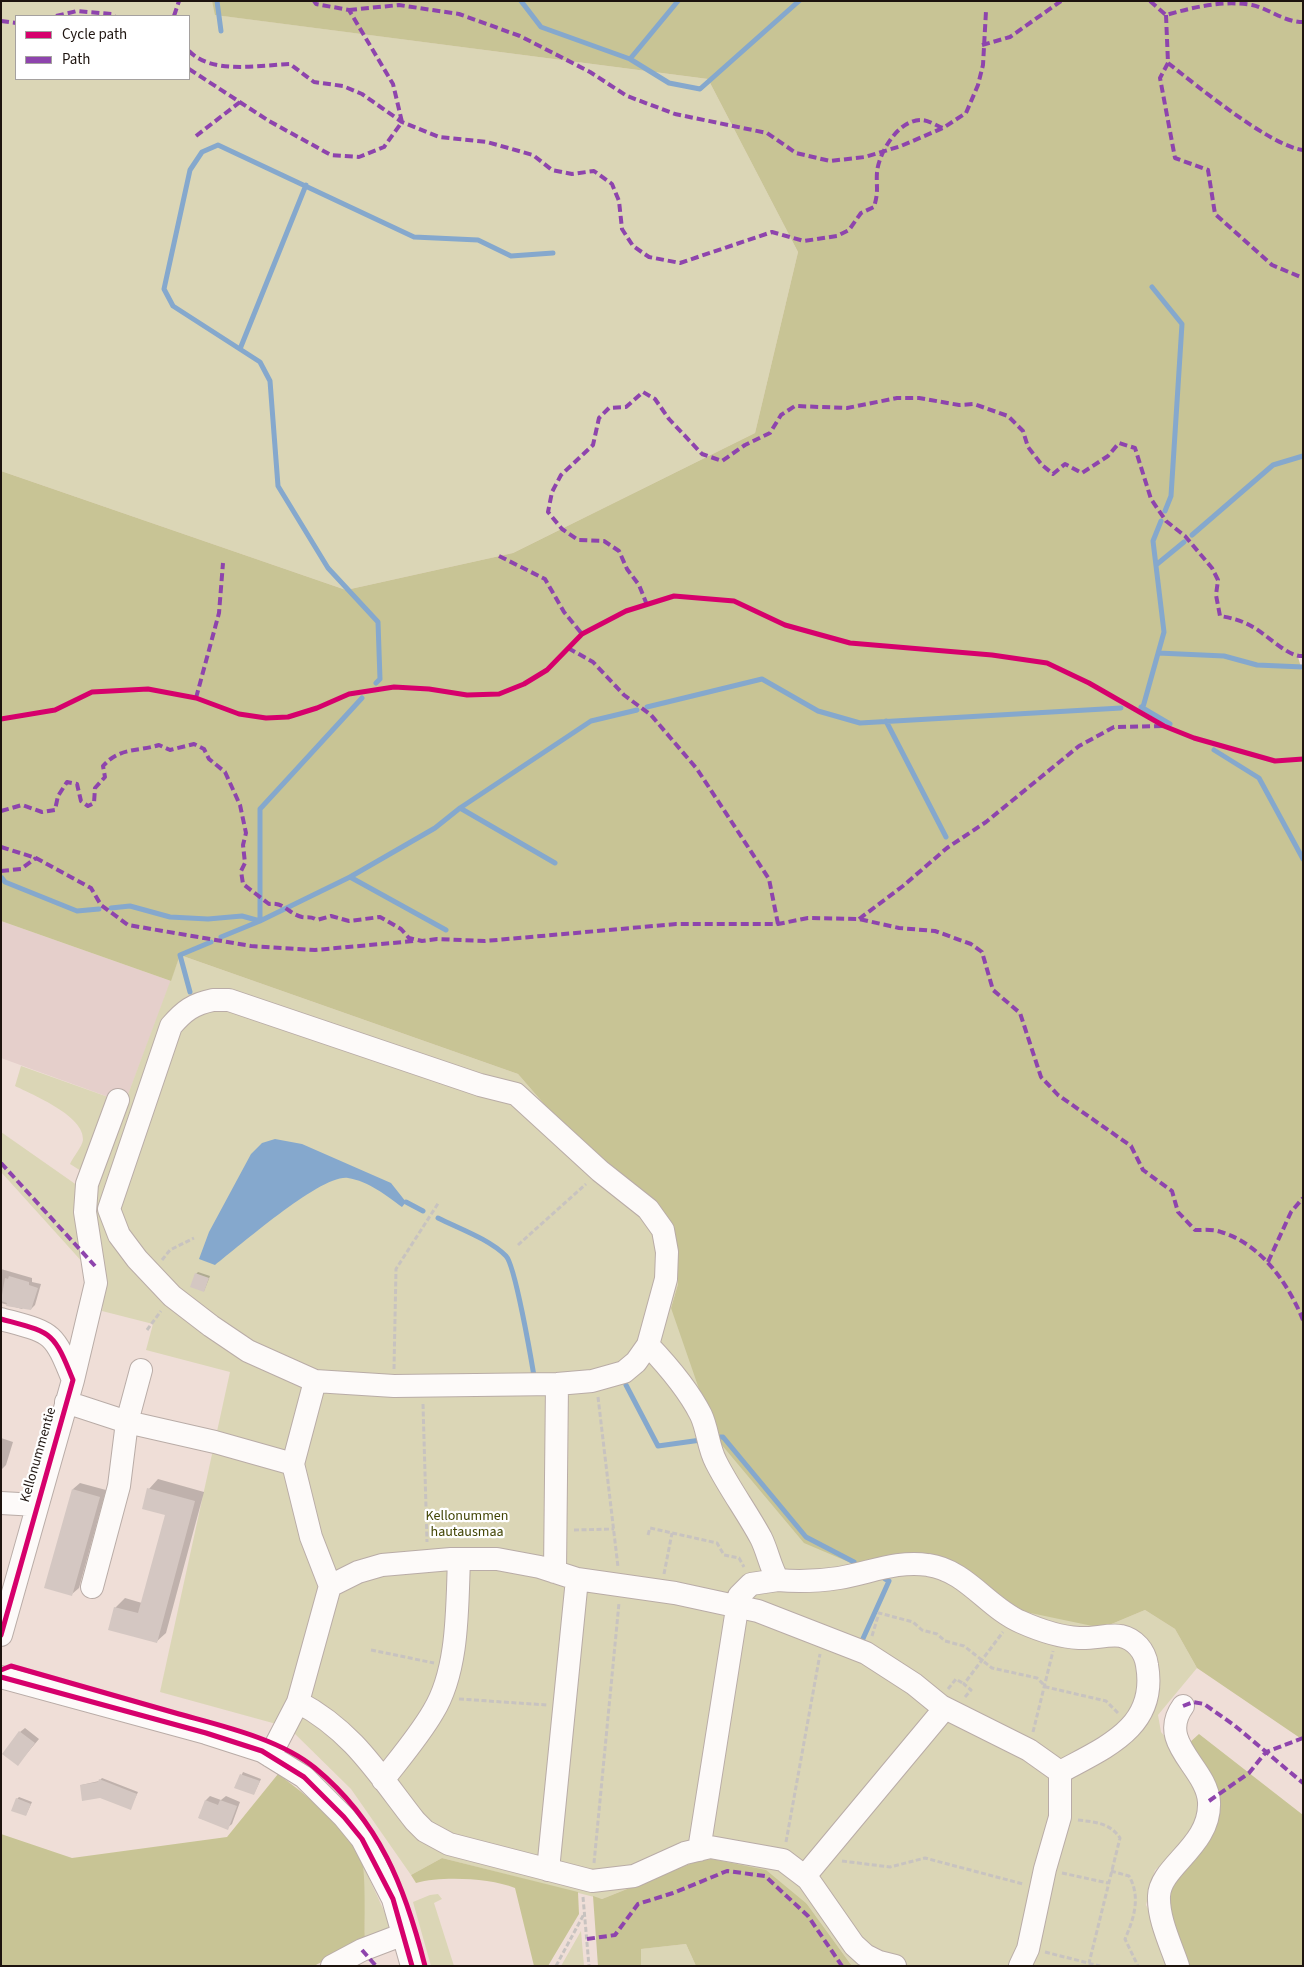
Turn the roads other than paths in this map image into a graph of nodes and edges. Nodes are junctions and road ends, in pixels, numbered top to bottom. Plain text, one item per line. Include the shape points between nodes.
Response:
1 (118, 1100) dead end
2 (1, 1319) edge
3 (648, 1345) junction
4 (141, 1370) dead end
5 (73, 1380) junction
6 (315, 1381) junction
7 (557, 1384) junction
8 (66, 1402) junction
9 (127, 1422) junction
10 (293, 1464) junction
11 (1, 1503) edge
12 (37, 1505) junction
13 (459, 1559) junction
14 (555, 1572) junction
15 (577, 1579) junction
16 (778, 1580) junction
17 (330, 1586) junction
18 (92, 1587) dead end
19 (737, 1606) junction
20 (1, 1635) edge
21 (1, 1677) edge
22 (298, 1702) junction
23 (1183, 1706) dead end
24 (949, 1711) junction
25 (270, 1756) junction
26 (1060, 1772) junction
27 (383, 1780) junction
28 (699, 1850) junction
29 (548, 1870) junction
30 (805, 1876) junction
31 (404, 1934) junction
32 (1024, 1957) edge
33 (332, 1966) edge
34 (412, 1966) edge
35 (895, 1966) edge
36 (1178, 1966) edge

1 - 5 street, Kellonummentie via 87,1184 85,1212 96,1283
2 - 5 street via 48,1333 61,1350
3 - 6 street via 666,1279 667,1252 663,1230 648,1209 600,1171 516,1094 229,1000 196,1003 182,1012 171,1026 109,1209 119,1235 172,1296 248,1351
3 - 7 street via 624,1372 596,1380
3 - 16 street via 674,1374 701,1416 710,1451 759,1535
4 - 9 street
5 - 8 street, Kellonummentie
6 - 7 street via 394,1386
6 - 10 street
7 - 14 street
8 - 9 street
8 - 12 street, Kellonummentie
9 - 10 street
9 - 18 street via 119,1486
10 - 17 street via 311,1537
11 - 12 street
12 - 20 street, Kellonummentie
13 - 14 street via 497,1559
13 - 17 street via 382,1565
13 - 27 street via 456,1629 440,1697 434,1712
14 - 15 street
15 - 19 street
15 - 29 street
16 - 19 street via 751,1584 739,1596
16 - 26 street via 838,1578 910,1563 931,1565 955,1574 1014,1617 1057,1634 1079,1638 1120,1636 1137,1643 1146,1659 1150,1682 1147,1702 1132,1726 1116,1741
17 - 22 street
19 - 24 street via 866,1653
19 - 28 street
21 - 25 street via 206,1733
22 - 25 street
22 - 27 street via 325,1717 354,1742
23 - 36 street via 1176,1715 1174,1731 1209,1801 1206,1821 1197,1841 1166,1876 1159,1896 1162,1918
24 - 26 street via 1029,1750
24 - 30 street
25 - 31 street via 304,1777 362,1839 393,1899
26 - 32 street via 1060,1817
27 - 29 street via 415,1821 438,1839
28 - 29 street via 634,1876 592,1881
28 - 30 street via 710,1846 783,1860
30 - 35 street via 854,1945 865,1955
31 - 33 street
31 - 34 street

